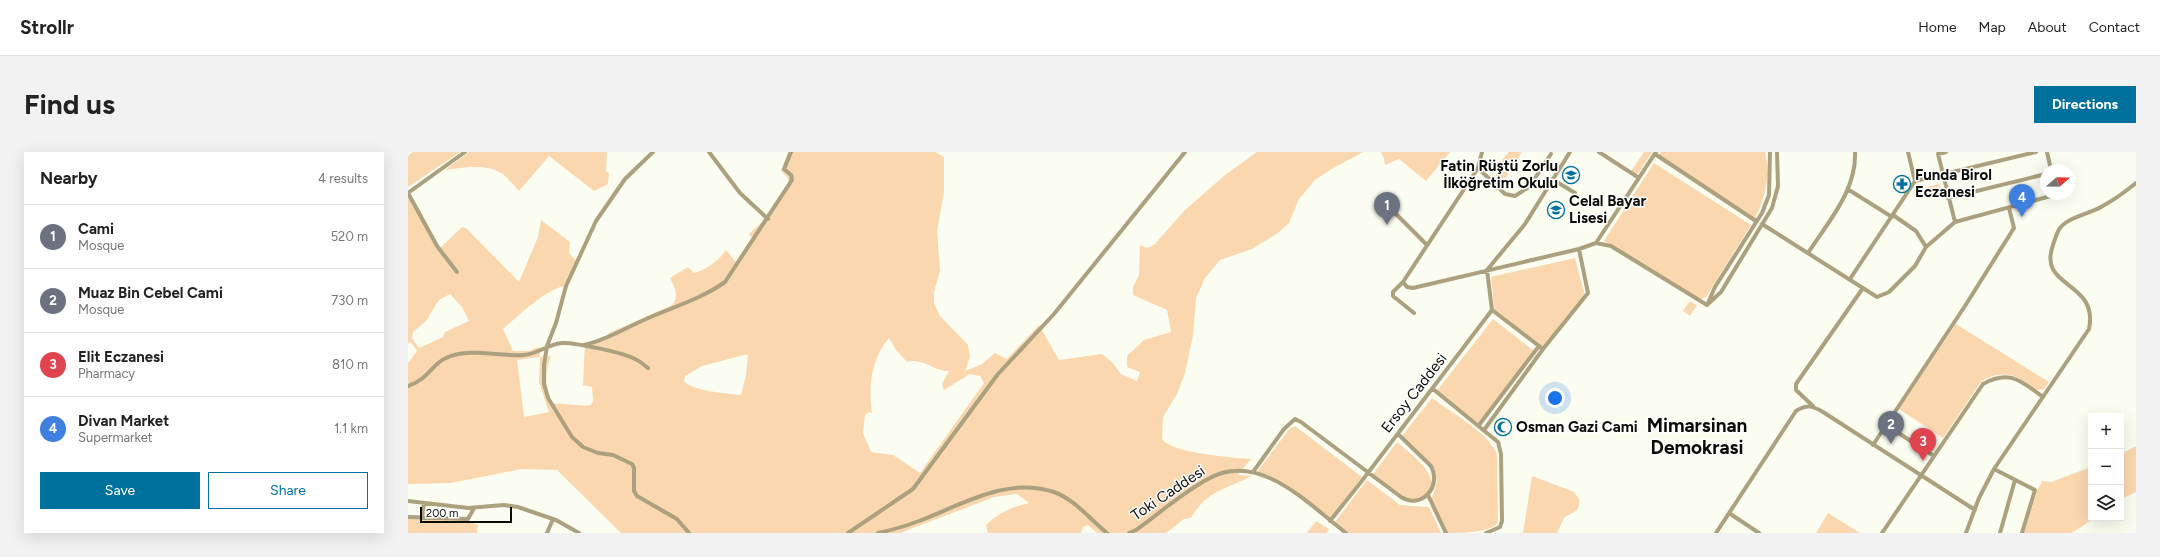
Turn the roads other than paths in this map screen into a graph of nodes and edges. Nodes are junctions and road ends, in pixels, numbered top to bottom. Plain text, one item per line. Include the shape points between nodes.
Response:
1 (465, 152) edge
2 (653, 152) edge
3 (709, 152) edge
4 (791, 152) edge
5 (1185, 152) edge
6 (1482, 152) edge
7 (1570, 152) edge
8 (1599, 152) edge
9 (1770, 152) edge
10 (1778, 152) edge
11 (1856, 152) edge
12 (1908, 152) edge
13 (1946, 152) edge
14 (2036, 152) edge
15 (2047, 152) edge
16 (1656, 153) edge
17 (1551, 154) dead end
18 (2050, 164) edge
19 (1478, 168) junction
20 (1942, 175) junction
21 (2040, 175) edge
22 (1639, 178) junction
23 (1552, 179) junction
24 (1915, 181) junction
25 (2136, 183) edge
26 (1848, 190) junction
27 (408, 193) edge
28 (1575, 193) dead end
29 (1948, 198) junction
30 (2040, 199) edge
31 (1387, 205) dead end
32 (2009, 208) junction
33 (1892, 216) junction
34 (768, 219) junction
35 (1756, 221) junction
36 (1955, 222) junction
37 (1762, 224) junction
38 (1596, 244) junction
39 (1428, 245) junction
40 (1926, 247) junction
41 (1579, 249) junction
42 (1808, 253) junction
43 (1487, 270) junction
44 (457, 272) dead end
45 (1850, 279) junction
46 (1403, 282) junction
47 (1863, 288) junction
48 (1707, 305) junction
49 (1492, 310) junction
50 (1414, 313) dead end
51 (547, 346) junction
52 (584, 346) junction
53 (1539, 346) junction
54 (1543, 349) junction
55 (648, 368) dead end
56 (408, 386) edge
57 (1433, 388) junction
58 (2043, 397) junction
59 (1813, 406) junction
60 (1479, 425) junction
61 (1886, 425) junction
62 (1484, 430) junction
63 (1398, 434) junction
64 (1873, 444) junction
65 (1934, 456) junction
66 (1994, 469) junction
67 (1253, 472) junction
68 (1368, 473) junction
69 (1921, 476) junction
70 (2015, 480) junction
71 (1428, 494) junction
72 (408, 501) edge
73 (424, 503) junction
74 (474, 508) junction
75 (1975, 510) junction
76 (1729, 513) junction
77 (408, 517) edge
78 (422, 518) junction
79 (553, 519) junction
80 (1330, 521) junction
81 (547, 533) edge
82 (579, 533) edge
83 (689, 533) edge
84 (848, 533) edge
85 (878, 533) edge
86 (1107, 533) edge
87 (1129, 533) edge
88 (1346, 533) edge
89 (1446, 533) edge
90 (1486, 533) edge
91 (1716, 533) edge
92 (1759, 533) edge
93 (1882, 533) edge
94 (1966, 533) edge
95 (2000, 533) edge
96 (2022, 533) edge

1 - 27 street
2 - 51 street via 625,179 601,212 566,286
3 - 34 street via 740,193
4 - 34 street via 784,168 792,180
5 - 84 street via 1054,314 998,374 913,489
6 - 19 street
7 - 23 street
8 - 22 street
9 - 35 street via 1769,195
10 - 37 street via 1778,186 1772,208
11 - 26 street via 1854,174
12 - 24 street
13 - 20 street via 1938,154
14 - 20 street
15 - 18 street
16 - 22 street
16 - 35 street
17 - 19 street via 1529,187 1515,196 1505,194
19 - 39 street
20 - 24 street
20 - 29 street
21 - 29 street
22 - 38 street
23 - 28 street
23 - 43 street via 1525,224
24 - 33 street
25 - 58 street via 2117,198 2064,224 2058,230 2051,251 2051,265 2060,279 2084,298 2091,319 2089,329
26 - 33 street
26 - 42 street
27 - 44 street via 437,246
29 - 36 street
30 - 32 street
31 - 39 street
32 - 36 street
32 - 61 street via 2014,228
33 - 40 street via 1916,231
33 - 45 street
34 - 52 street via 725,282 709,294 646,319 609,338
35 - 48 street via 1715,287
36 - 40 street
37 - 42 street
37 - 48 street via 1721,292
38 - 41 street
38 - 48 street via 1612,246
39 - 46 street
40 - 47 street via 1916,266 1884,296 1877,297
41 - 43 street
41 - 54 street via 1588,293
42 - 45 street
43 - 46 street via 1413,288 1407,287
43 - 49 street
45 - 47 street
46 - 50 street via 1393,295
47 - 59 street via 1796,384 1796,390
49 - 53 street
49 - 57 street, Ersoy Caddesi
51 - 52 street via 562,343
51 - 56 street via 538,352 525,355 481,353 445,358 425,378
51 - 83 street via 544,384 555,411 572,437 592,451 630,462 634,468 634,491 637,496 677,519
52 - 55 street via 622,354 636,359
53 - 54 street
53 - 60 street
54 - 62 street
57 - 60 street
57 - 63 street, Ersoy Caddesi
58 - 65 street via 2018,379 1993,378 1983,384
58 - 66 street
59 - 64 street
59 - 76 street via 1796,411
60 - 62 street
61 - 64 street
61 - 65 street
62 - 90 street via 1498,442 1501,454 1502,521 1500,527
63 - 68 street, Ersoy Caddesi
63 - 71 street via 1433,468 1434,481
64 - 69 street
65 - 69 street
66 - 70 street
66 - 75 street
67 - 68 street via 1284,429 1295,419
67 - 80 street, Toki Caddesi via 1285,486
67 - 87 street, Toki Caddesi via 1233,471 1210,478
68 - 71 street via 1405,500 1417,500
68 - 80 street, Ersoy Caddesi
69 - 75 street
69 - 93 street
70 - 95 street
70 - 96 street via 2035,490
71 - 89 street
72 - 73 street
73 - 74 street
73 - 78 street
74 - 78 street via 468,519
74 - 79 street via 504,505
75 - 94 street
76 - 91 street
76 - 92 street
77 - 78 street
79 - 81 street
79 - 82 street
80 - 88 street, Toki Caddesi
85 - 86 street via 918,522 986,494 1022,487 1055,492

